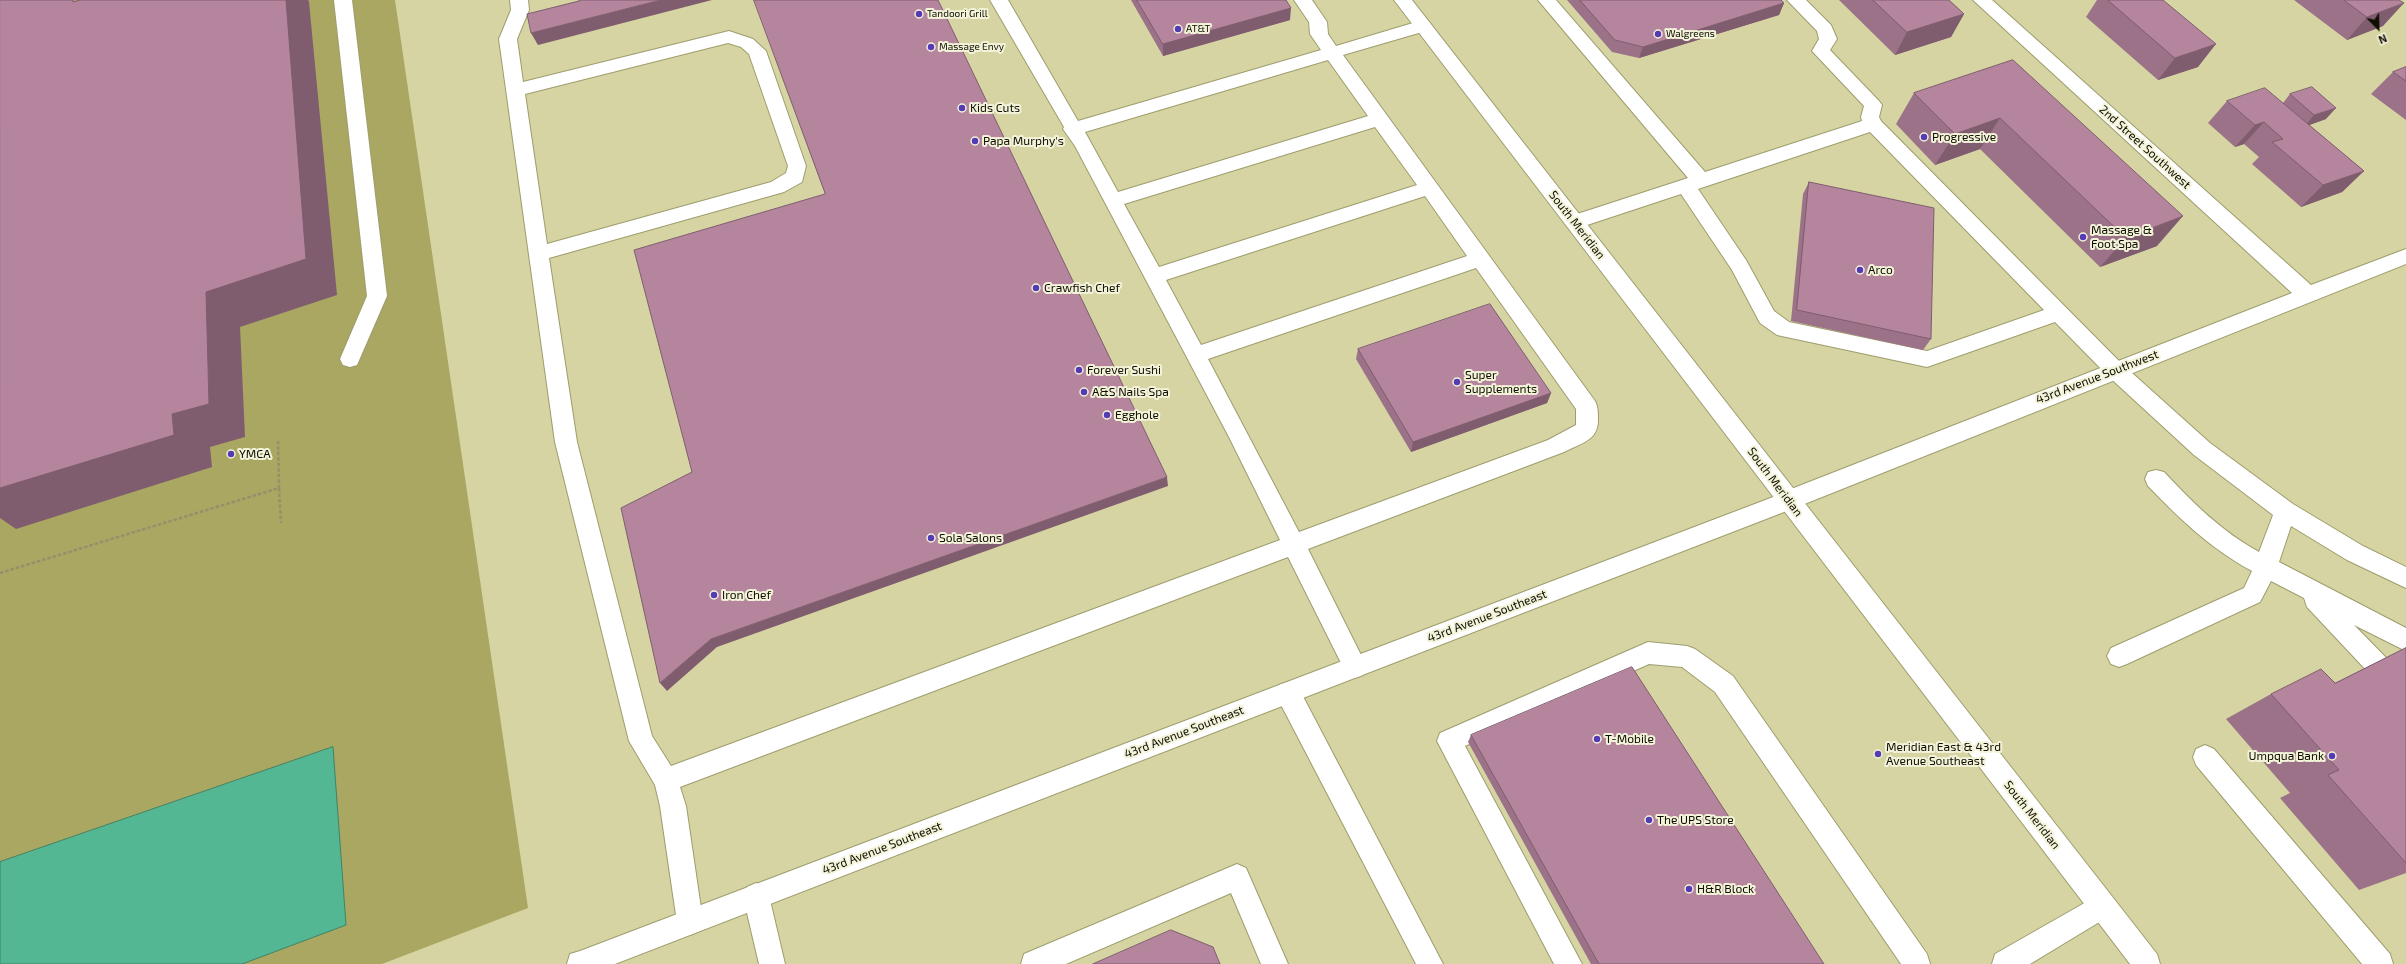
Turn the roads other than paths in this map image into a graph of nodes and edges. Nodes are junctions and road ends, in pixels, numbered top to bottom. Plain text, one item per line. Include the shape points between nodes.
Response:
1 (343, 0) edge
2 (518, 0) edge
3 (999, 0) edge
4 (1303, 0) edge
5 (1403, 0) edge
6 (1547, 0) edge
7 (1796, 0) edge
8 (1982, 0) edge
9 (1423, 26) junction
10 (1332, 53) junction
11 (515, 90) junction
12 (1380, 119) junction
13 (1874, 124) junction
14 (1072, 129) junction
15 (1694, 183) junction
16 (1430, 188) junction
17 (1113, 200) junction
18 (1575, 222) junction
19 (539, 254) junction
20 (2406, 256) edge
21 (1481, 259) junction
22 (1153, 276) junction
23 (2308, 295) junction
24 (2059, 313) junction
25 (1195, 355) junction
26 (350, 359) dead end
27 (2115, 370) junction
28 (2156, 478) dead end
29 (1789, 500) junction
30 (2285, 511) junction
31 (1294, 544) junction
32 (2265, 568) junction
33 (2406, 578) edge
34 (2304, 588) junction
35 (2363, 618) junction
36 (2406, 640) edge
37 (2119, 656) dead end
38 (2406, 662) edge
39 (1355, 667) junction
40 (1288, 693) junction
41 (2406, 695) edge
42 (2205, 757) dead end
43 (666, 780) junction
44 (756, 896) junction
45 (2102, 906) junction
46 (690, 922) junction
47 (588, 962) edge
48 (772, 964) edge
49 (1034, 964) edge
50 (1275, 964) edge
51 (1430, 964) edge
52 (1569, 964) edge
53 (1917, 964) edge
54 (2005, 964) edge
55 (2147, 964) edge
56 (2380, 964) edge

1 - 26 street via 377,296
2 - 11 street via 520,10 508,40
3 - 14 street
4 - 10 street via 1318,22 1319,34
5 - 9 street, South Meridian
6 - 15 street
7 - 13 street via 1825,29 1828,39 1821,51 1873,105 1870,117
8 - 23 street, 2nd Street Southwest
9 - 10 street
9 - 18 street, South Meridian
10 - 12 street
10 - 14 street
11 - 19 street
11 - 19 street via 729,37 747,43 757,51 797,166 795,177 777,187
12 - 16 street
12 - 17 street
13 - 15 street
13 - 24 street
14 - 17 street
15 - 18 street
15 - 24 street via 1767,317 1784,329 1928,359
16 - 21 street
16 - 22 street
17 - 22 street
18 - 29 street, South Meridian
19 - 43 street via 566,442 582,512 641,741
20 - 23 street, 43rd Avenue Southwest
21 - 25 street
21 - 31 street via 1586,408 1587,430 1556,446
22 - 25 street
23 - 27 street, 43rd Avenue Southwest
24 - 27 street
25 - 31 street
27 - 29 street, 43rd Avenue Southwest
27 - 30 street via 2225,468
28 - 32 street via 2207,531
29 - 39 street, 43rd Avenue Southeast
29 - 45 street, South Meridian
30 - 32 street
30 - 33 street via 2355,553
31 - 39 street
31 - 43 street
32 - 34 street
32 - 37 street via 2252,595
34 - 35 street
34 - 41 street
35 - 36 street
35 - 38 street
39 - 40 street, 43rd Avenue Southeast
40 - 44 street, 43rd Avenue Southeast
40 - 51 street
42 - 56 street
43 - 46 street via 673,806
44 - 46 street, 43rd Avenue Southeast
44 - 48 street
45 - 54 street
45 - 55 street, South Meridian
46 - 47 street, 43rd Avenue Southeast
49 - 50 street via 1237,877
52 - 53 street via 1449,741 1648,653 1687,657 1724,684

